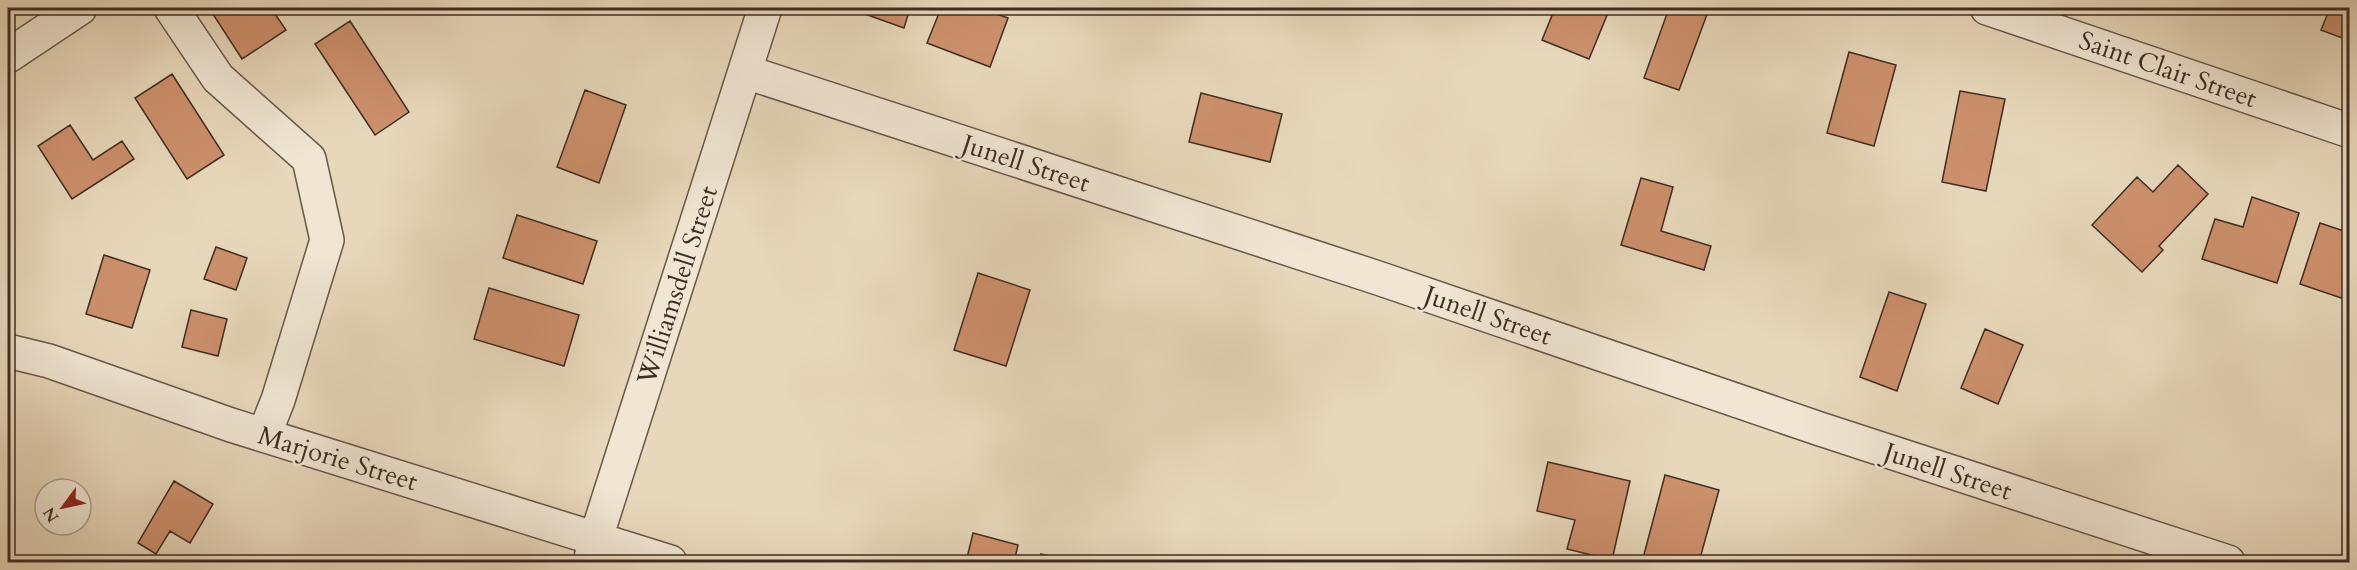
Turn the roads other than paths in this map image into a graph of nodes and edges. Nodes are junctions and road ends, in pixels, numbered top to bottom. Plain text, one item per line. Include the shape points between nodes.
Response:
1 (80, 8) edge
2 (171, 8) edge
3 (765, 8) edge
4 (1987, 8) edge
5 (8, 56) edge
6 (746, 72) junction
7 (2349, 131) edge
8 (8, 351) edge
9 (264, 435) junction
10 (593, 550) edge
11 (670, 562) edge
12 (2228, 562) edge

1 - 5 street
2 - 9 street via 218,78 309,159 327,240
3 - 6 street, Williamsdell Street
4 - 7 street, Saint Clair Street
6 - 10 street, Williamsdell Street
6 - 12 street, Junell Street
8 - 9 street, Marjorie Street
9 - 10 street, Marjorie Street
10 - 11 street, Marjorie Street

